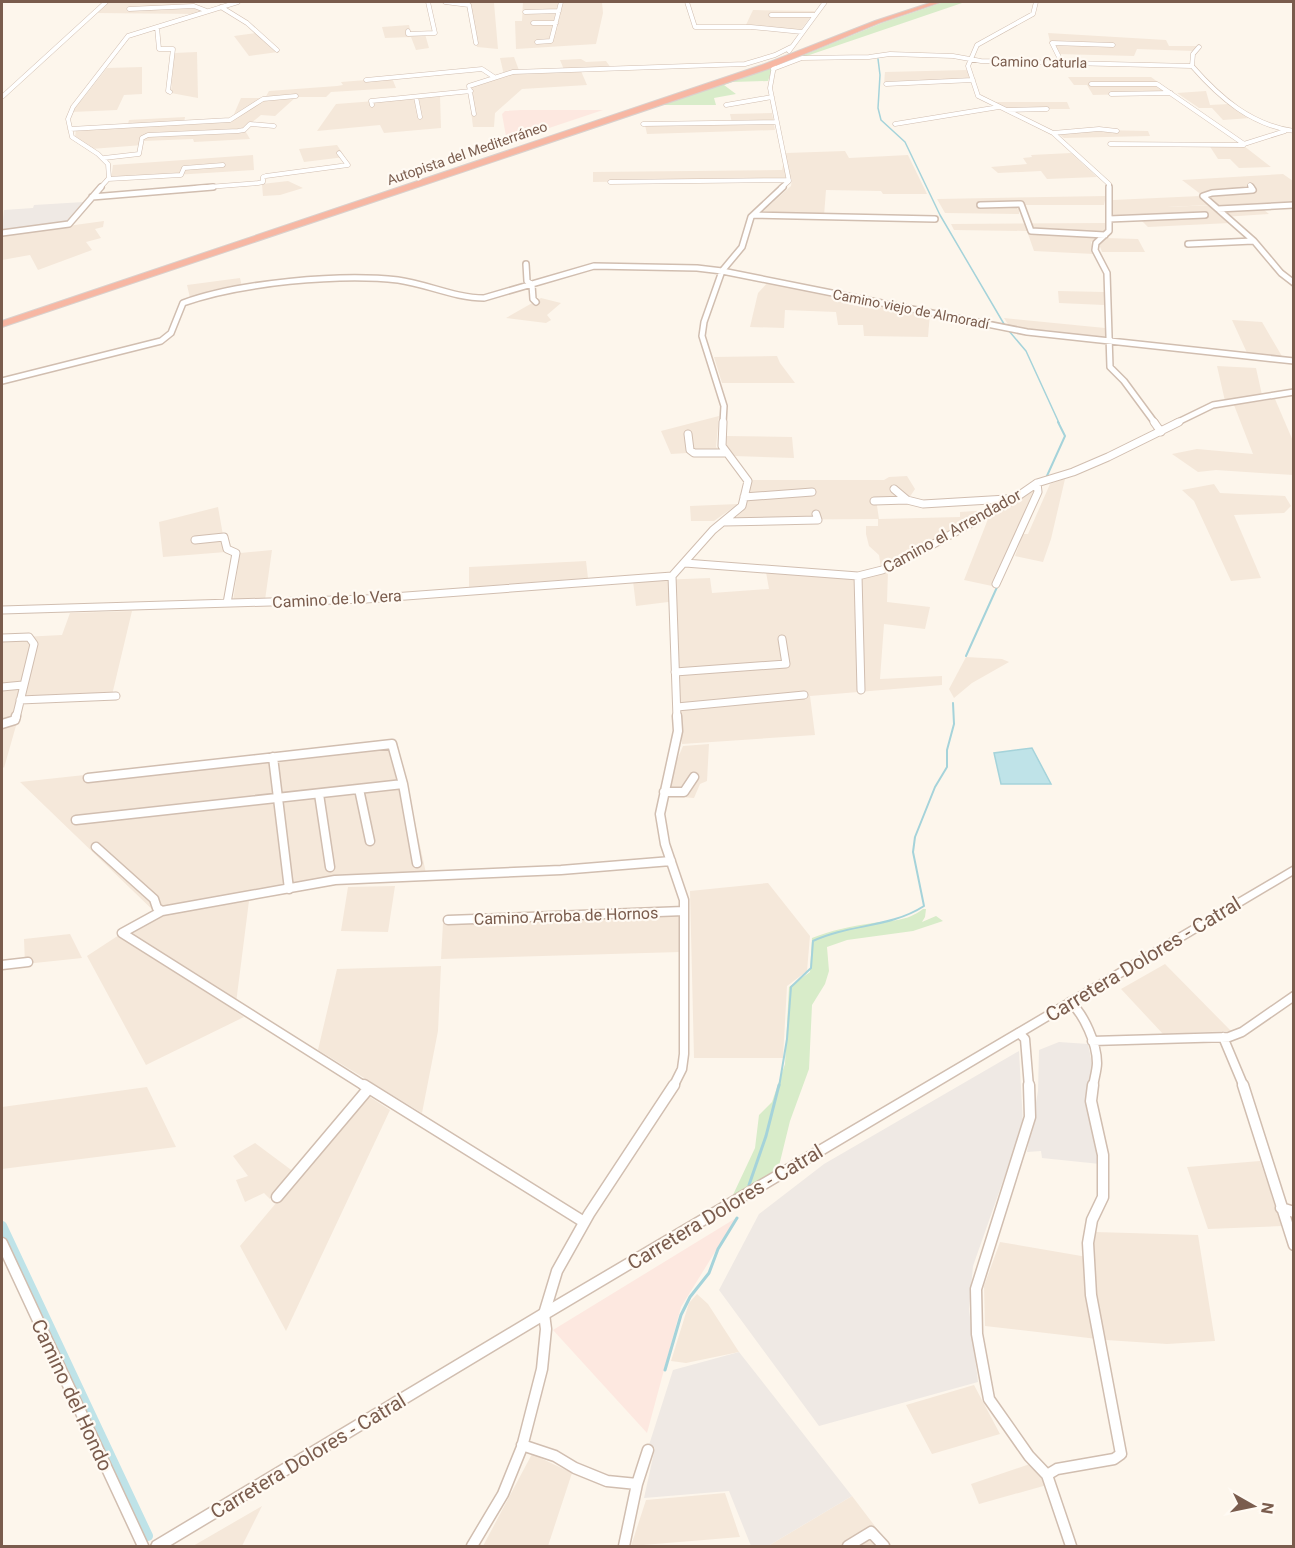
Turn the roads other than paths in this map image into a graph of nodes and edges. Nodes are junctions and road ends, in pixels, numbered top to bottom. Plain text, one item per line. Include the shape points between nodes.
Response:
1 (106, 2) edge
2 (238, 2) edge
3 (428, 2) edge
4 (445, 2) edge
5 (561, 2) edge
6 (687, 2) edge
7 (825, 2) edge
8 (926, 2) edge
9 (938, 2) edge
10 (1036, 2) edge
11 (221, 7) junction
12 (129, 9) dead end
13 (207, 11) junction
14 (560, 11) junction
15 (525, 12) dead end
16 (771, 15) dead end
17 (814, 15) junction
18 (533, 23) dead end
19 (556, 23) junction
20 (157, 27) junction
21 (408, 31) dead end
22 (802, 32) junction
23 (537, 42) dead end
24 (476, 43) dead end
25 (1113, 45) dead end
26 (791, 47) junction
27 (1199, 47) dead end
28 (276, 50) dead end
29 (788, 52) dead end
30 (970, 59) junction
31 (1062, 63) junction
32 (1192, 66) junction
33 (494, 77) junction
34 (366, 80) dead end
35 (973, 80) junction
36 (886, 84) dead end
37 (1091, 84) dead end
38 (471, 91) junction
39 (170, 92) dead end
40 (1171, 93) junction
41 (1111, 94) dead end
42 (296, 96) dead end
43 (416, 97) junction
44 (772, 97) junction
45 (2, 98) edge
46 (372, 105) dead end
47 (726, 105) dead end
48 (999, 107) junction
49 (1047, 109) dead end
50 (1005, 110) junction
51 (474, 114) dead end
52 (420, 117) dead end
53 (777, 122) junction
54 (643, 124) dead end
55 (894, 124) dead end
56 (274, 126) dead end
57 (70, 129) junction
58 (1117, 130) dead end
59 (1287, 131) junction
60 (1293, 131) edge
61 (1053, 133) junction
62 (1110, 144) dead end
63 (1244, 144) junction
64 (339, 153) dead end
65 (104, 158) junction
66 (223, 165) dead end
67 (108, 179) junction
68 (789, 180) junction
69 (610, 182) dead end
70 (1250, 185) dead end
71 (92, 197) junction
72 (980, 205) dead end
73 (1293, 205) edge
74 (1218, 209) junction
75 (754, 215) junction
76 (1205, 215) dead end
77 (935, 219) dead end
78 (1109, 219) junction
79 (2, 233) edge
80 (1105, 235) junction
81 (1253, 240) junction
82 (1188, 244) dead end
83 (526, 264) dead end
84 (722, 271) junction
85 (1293, 283) edge
86 (531, 284) junction
87 (536, 302) dead end
88 (2, 318) edge
89 (2, 324) edge
90 (1109, 342) junction
91 (1293, 361) edge
92 (2, 381) edge
93 (1293, 392) edge
94 (1161, 432) junction
95 (688, 434) dead end
96 (725, 453) junction
97 (1037, 483) junction
98 (894, 489) dead end
99 (812, 492) dead end
100 (744, 497) junction
101 (907, 500) junction
102 (874, 501) dead end
103 (1011, 501) junction
104 (816, 514) dead end
105 (723, 522) junction
106 (195, 540) dead end
107 (685, 563) junction
108 (672, 576) junction
109 (858, 576) junction
110 (996, 584) dead end
111 (227, 603) junction
112 (2, 610) edge
113 (2, 638) edge
114 (782, 639) dead end
115 (675, 672) junction
116 (23, 686) junction
117 (2, 687) edge
118 (861, 690) dead end
119 (804, 695) dead end
120 (116, 696) dead end
121 (20, 700) junction
122 (677, 707) junction
123 (2, 724) edge
124 (273, 757) junction
125 (694, 777) dead end
126 (88, 778) dead end
127 (403, 784) junction
128 (359, 789) junction
129 (664, 792) junction
130 (319, 794) junction
131 (278, 799) junction
132 (76, 820) dead end
133 (370, 841) dead end
134 (96, 848) dead end
135 (671, 861) junction
136 (417, 863) dead end
137 (330, 867) dead end
138 (1293, 869) edge
139 (289, 889) junction
140 (162, 911) junction
141 (684, 911) junction
142 (448, 920) dead end
143 (28, 962) dead end
144 (2, 965) edge
145 (1293, 996) edge
146 (1070, 1002) junction
147 (1019, 1033) junction
148 (1223, 1037) junction
149 (1092, 1041) junction
150 (369, 1088) junction
151 (277, 1197) dead end
152 (1281, 1208) junction
153 (1293, 1212) edge
154 (584, 1222) junction
155 (2, 1243) edge
156 (1293, 1245) edge
157 (544, 1314) junction
158 (522, 1445) junction
159 (648, 1450) dead end
160 (1047, 1475) junction
161 (637, 1484) junction
162 (143, 1546) edge
163 (158, 1546) edge
164 (472, 1546) edge
165 (624, 1546) edge
166 (848, 1546) edge
167 (884, 1546) edge
168 (1071, 1546) edge

1 - 45 street
2 - 11 street
3 - 21 street via 435,33
4 - 24 street via 469,5
5 - 14 street
6 - 22 street via 694,27
7 - 17 street
8 - 88 highway, Autopista del Mediterráneo via 760,64
9 - 89 highway, Autopista del Mediterráneo via 790,58
10 - 30 street via 1033,14 977,45
11 - 13 street
11 - 28 street via 244,20
12 - 13 street via 194,6
13 - 20 street
14 - 15 street
14 - 19 street
16 - 17 street
17 - 22 street
18 - 19 street
19 - 23 street via 551,41
20 - 39 street via 159,49 173,50
20 - 57 street via 128,36 111,53 73,107 68,119
22 - 26 street
25 - 31 street via 1052,43
26 - 29 street
26 - 33 street via 745,64 584,68 513,72
27 - 32 street via 1193,54
30 - 31 street, Camino Caturla
30 - 35 street
30 - 44 street, Camino Caturla via 890,54 802,58 774,67
31 - 32 street, Camino Caturla
32 - 59 street via 1236,108 1272,128
33 - 34 street via 482,69
33 - 38 street via 471,84
35 - 36 street
35 - 48 street via 978,96
37 - 40 street via 1157,84
38 - 43 street
38 - 51 street
40 - 41 street
40 - 63 street
42 - 57 street via 263,99 230,120
43 - 46 street via 371,101
43 - 52 street
44 - 47 street
44 - 53 street
48 - 50 street
48 - 55 street
49 - 50 street
50 - 61 street
53 - 54 street
53 - 68 street
56 - 65 street via 250,124 238,131 148,135 141,138 139,154
57 - 65 street via 76,141
58 - 61 street
59 - 60 street
59 - 63 street
61 - 78 street via 1109,184
62 - 63 street
64 - 71 street via 348,165 266,176 258,183
65 - 67 street via 110,166
66 - 67 street via 184,168 181,175
67 - 71 street
68 - 69 street
68 - 75 street
70 - 74 street via 1253,190 1203,196
71 - 79 street via 69,224
72 - 80 street via 1021,204 1030,231
73 - 74 street
74 - 81 street
75 - 77 street
75 - 84 street via 742,247
76 - 78 street
78 - 80 street
80 - 90 street via 1096,243 1095,250 1107,273
81 - 82 street
81 - 85 street
83 - 86 street via 527,281
84 - 86 street, Camino viejo de Almoradí via 594,266
84 - 90 street, Camino viejo de Almoradí via 1027,332
84 - 96 street via 702,336 724,406 721,440
86 - 87 street
86 - 92 street, Camino viejo de Almoradí via 472,299 384,278 246,288 183,303 171,333 161,341
90 - 91 street, Camino viejo de Almoradí
90 - 94 street via 1110,367
93 - 94 street, Camino el Arrendador via 1213,405
94 - 97 street, Camino el Arrendador via 1091,465
95 - 96 street via 694,453
96 - 100 street via 748,482
97 - 103 street, Camino el Arrendador
97 - 110 street, Camino el Arrendador via 1038,492
98 - 101 street
99 - 100 street
100 - 105 street via 742,506
101 - 102 street
101 - 103 street via 922,504
103 - 109 street, Camino el Arrendador via 910,557
104 - 105 street via 818,520
105 - 107 street
106 - 111 street via 224,537 227,549 236,553
107 - 108 street
107 - 109 street, Camino el Arrendador
108 - 111 street, Camino de lo Vera via 366,599
108 - 115 street
109 - 118 street
111 - 112 street, Camino de lo Vera
113 - 116 street via 33,640
114 - 115 street via 786,664
115 - 122 street
116 - 117 street
116 - 121 street
119 - 122 street
120 - 121 street
121 - 123 street via 15,720
122 - 129 street via 678,731
124 - 126 street
124 - 127 street via 392,744
124 - 131 street
125 - 129 street via 684,792
127 - 128 street
127 - 136 street
128 - 130 street
128 - 133 street
129 - 135 street via 660,814
130 - 131 street
130 - 137 street
131 - 132 street
131 - 139 street
134 - 140 street via 154,899
135 - 139 street via 351,879
135 - 141 street
138 - 146 street, Carretera Dolores - Catral
139 - 140 street
140 - 150 street via 122,933
141 - 142 street, Camino Arroba de Hornos
141 - 154 street via 682,1069 654,1121
143 - 144 street
145 - 148 street via 1242,1032
146 - 147 street, Carretera Dolores - Catral
146 - 149 street via 1077,1008
147 - 157 street, Carretera Dolores - Catral
147 - 160 street via 1025,1039 1030,1117 976,1289 977,1334 989,1400
148 - 149 street
148 - 152 street via 1239,1072
149 - 160 street via 1097,1062 1090,1101 1098,1126 1103,1197 1092,1220 1088,1243 1091,1294 1121,1454 1114,1459 1057,1469
150 - 151 street
150 - 154 street
152 - 153 street
152 - 156 street
154 - 157 street via 557,1271
155 - 162 street, Camino del Hondo
157 - 158 street via 542,1369
157 - 163 street, Carretera Dolores - Catral
158 - 161 street via 607,1481
158 - 164 street via 503,1494
159 - 161 street
160 - 168 street
161 - 165 street
166 - 167 street via 871,1532

